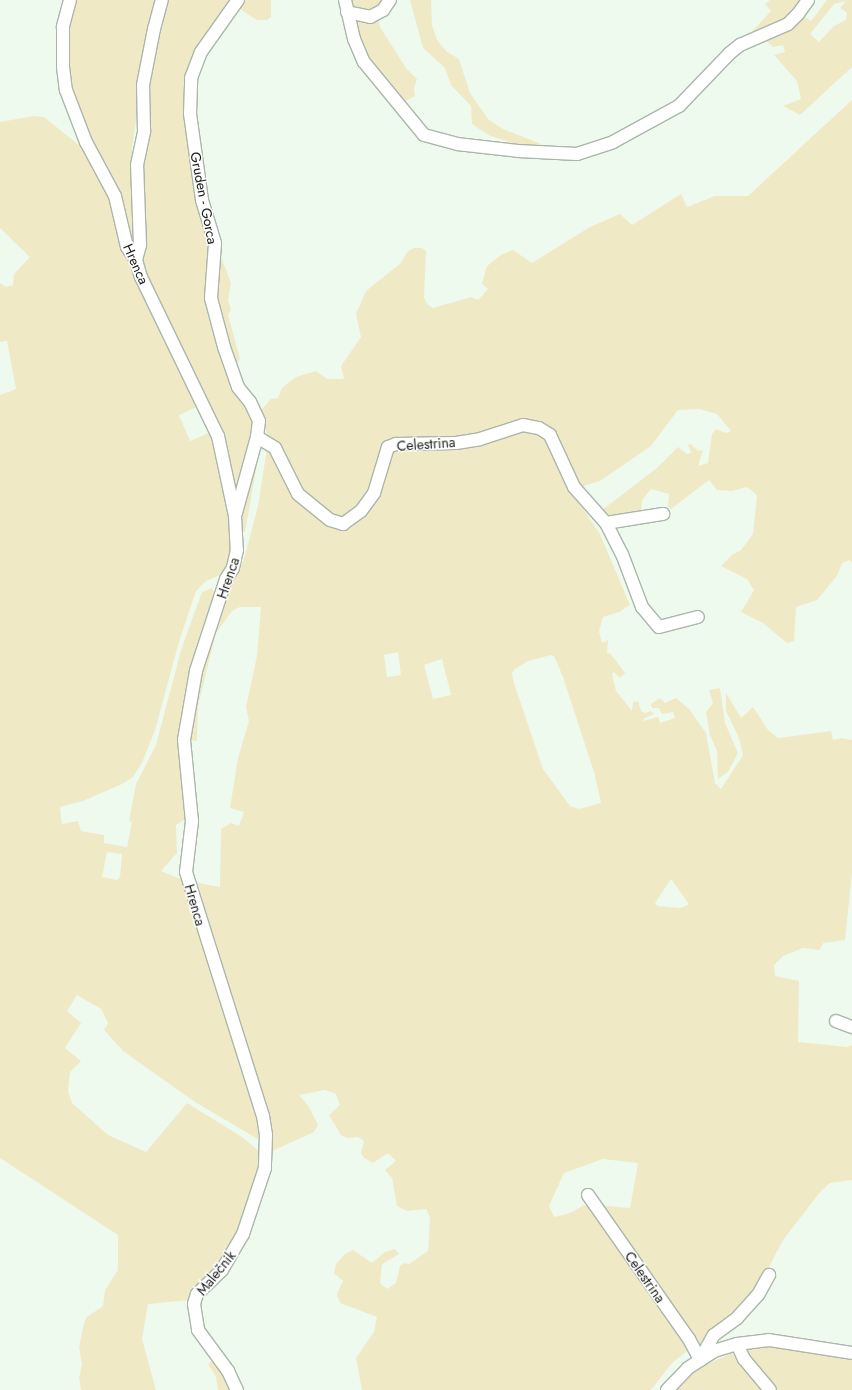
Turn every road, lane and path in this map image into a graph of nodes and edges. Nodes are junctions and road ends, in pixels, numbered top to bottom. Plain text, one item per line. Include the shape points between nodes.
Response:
1 (70, 0) edge
2 (162, 0) edge
3 (238, 0) edge
4 (345, 0) edge
5 (390, 0) edge
6 (808, 0) edge
7 (347, 12) junction
8 (136, 260) junction
9 (257, 437) junction
10 (663, 514) dead end
11 (235, 516) junction
12 (606, 524) junction
13 (698, 617) dead end
14 (836, 1021) dead end
15 (852, 1027) edge
16 (267, 1150) joint
17 (588, 1195) dead end
18 (769, 1275) dead end
19 (737, 1344) junction
20 (852, 1353) edge
21 (700, 1360) junction
22 (237, 1390) edge
23 (667, 1390) edge
24 (770, 1390) edge

1 - 8 street, Hrenca via 63,27 66,90 86,142 115,196 127,247
2 - 8 street via 143,85 144,131 137,165 140,245
3 - 9 street, Gruden - Gorca via 201,52 191,78 190,114 202,200 212,225 215,243 211,298 238,386 250,402 259,421
4 - 7 street
5 - 7 street via 383,10 370,17
6 - 7 street via 788,24 740,45 730,53 678,106 613,142 577,154 457,144 424,135 364,62 354,39
8 - 11 street, Hrenca via 141,277 218,436
9 - 11 street, Gruden - Gorca
9 - 12 street, Celestrina via 275,448 298,494 330,520 343,524 362,511 374,493 388,447 396,444 456,443 480,439 523,424 539,428 550,435 574,487
10 - 12 street
11 - 16 street, Hrenca via 237,550 233,568 226,579 196,671 185,726 185,767 192,821 186,872 264,1116
12 - 13 street via 622,554 642,607 660,626
14 - 15 street
16 - 22 street, Malečnik via 265,1168 235,1252 222,1270 197,1294 194,1304 198,1330 228,1371
17 - 21 street, Celestrina via 689,1339
18 - 21 street via 758,1294 737,1318 714,1335
19 - 20 street via 769,1340
19 - 21 street
19 - 24 street via 744,1359
21 - 23 street via 688,1368

